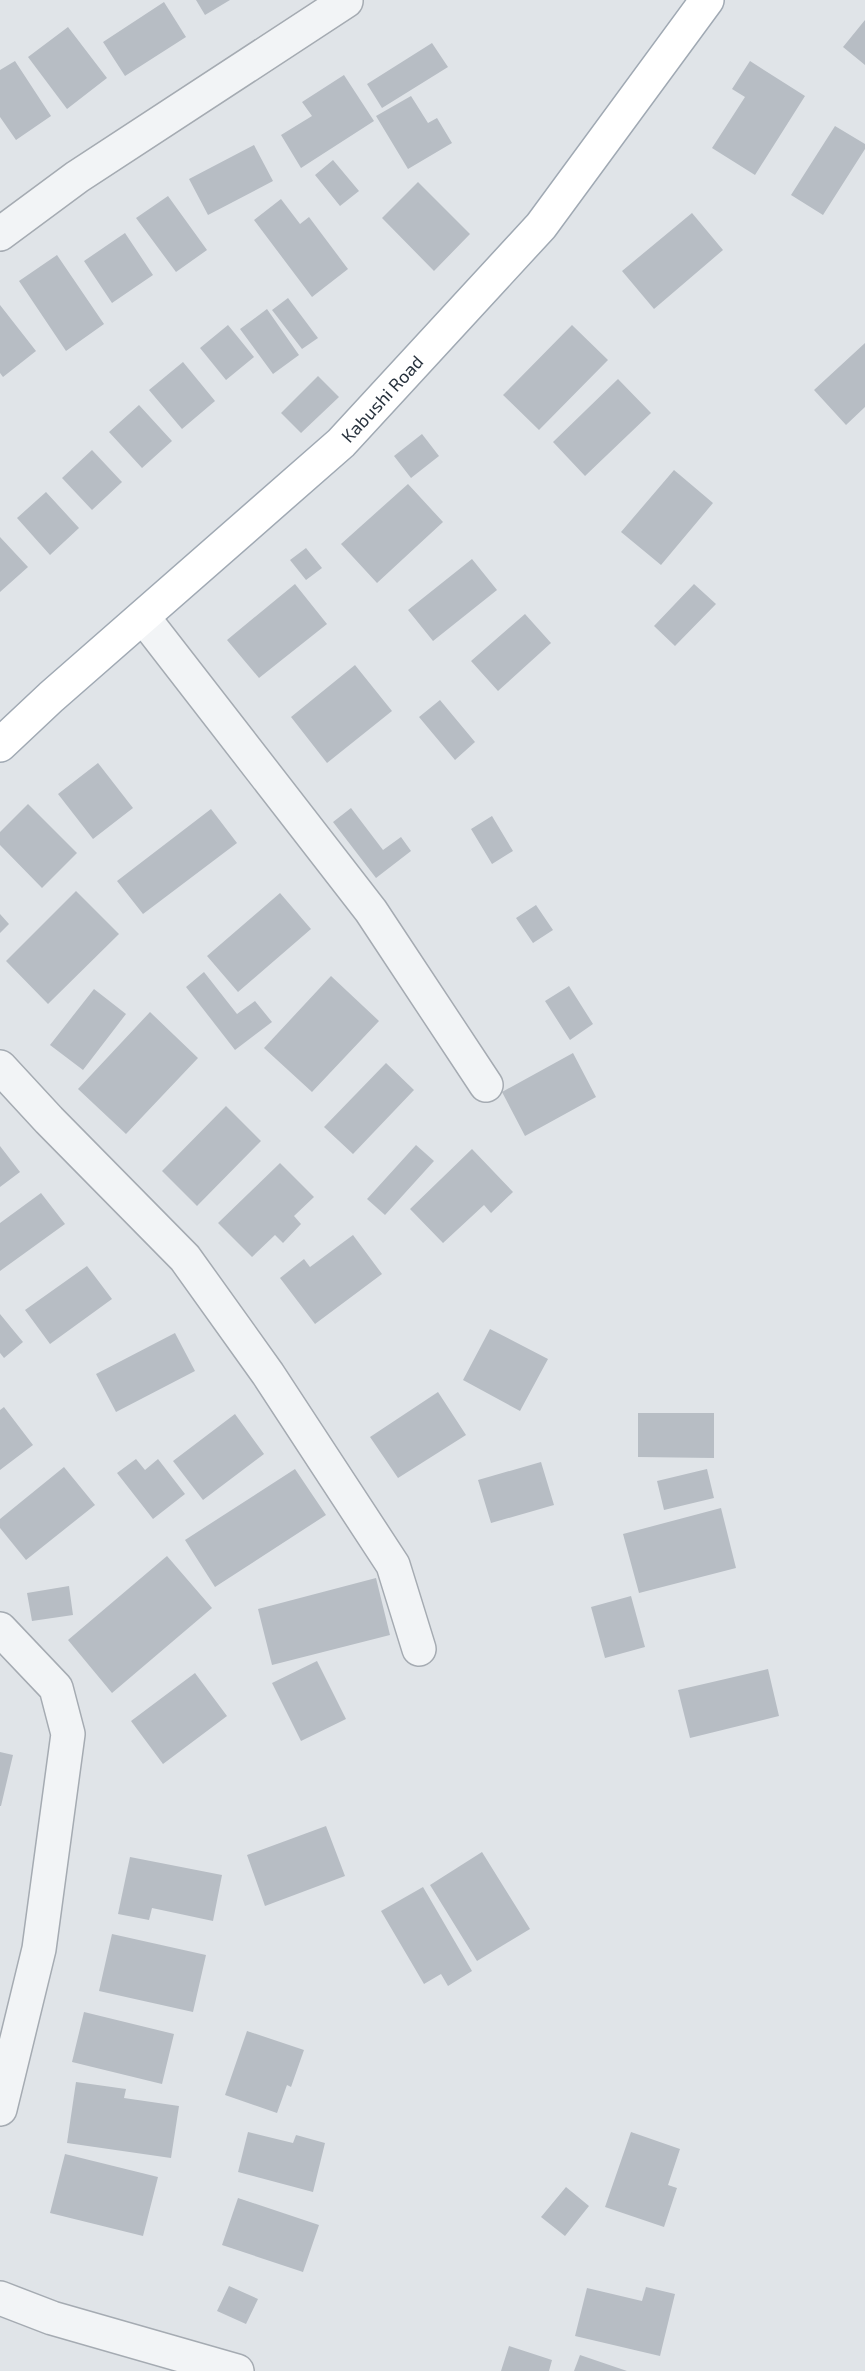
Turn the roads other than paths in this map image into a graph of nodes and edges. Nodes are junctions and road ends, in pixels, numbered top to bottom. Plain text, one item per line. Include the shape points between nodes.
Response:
1 (707, 0) edge
2 (346, 1) edge
3 (0, 234) edge
4 (143, 616) junction
5 (0, 745) edge
6 (0, 1067) edge
7 (486, 1085) dead end
8 (0, 1629) edge
9 (419, 1649) dead end
10 (0, 2109) edge
11 (0, 2298) edge
12 (193, 2365) edge
13 (237, 2371) edge

1 - 4 main road, Kabushi Road via 541,226 341,443
2 - 3 street via 77,177
4 - 5 main road, Kabushi Road
4 - 7 street via 371,911
6 - 9 street via 184,1258 268,1374 393,1565
8 - 10 street via 56,1688 68,1734 39,1949
11 - 12 street
12 - 13 street

